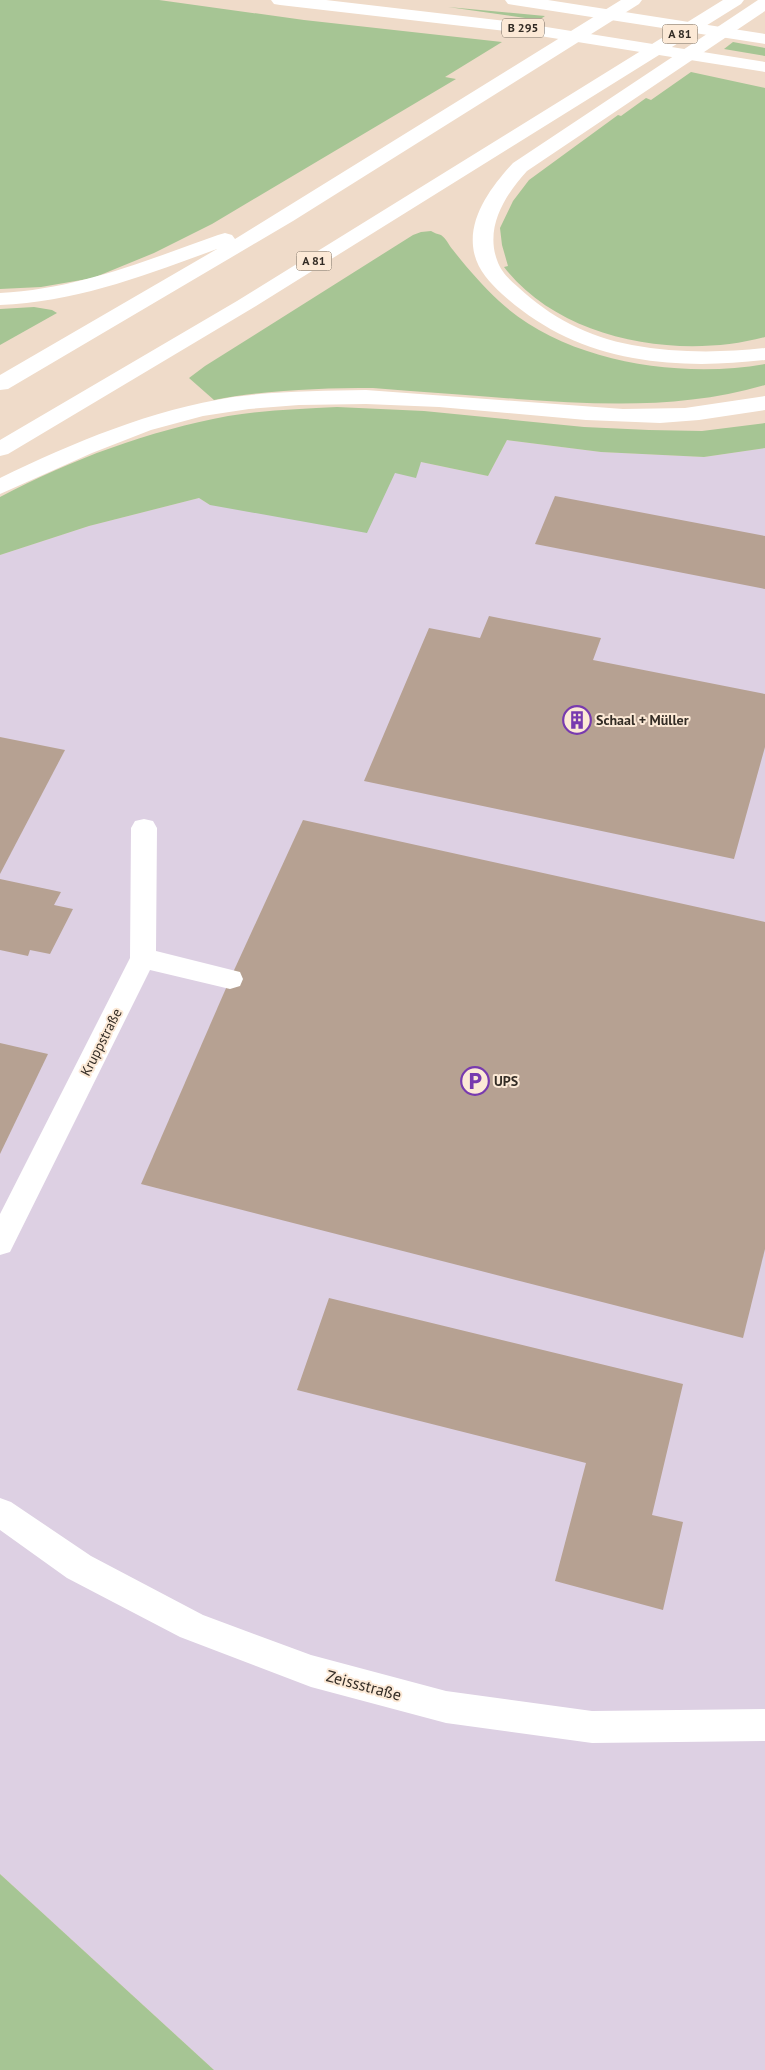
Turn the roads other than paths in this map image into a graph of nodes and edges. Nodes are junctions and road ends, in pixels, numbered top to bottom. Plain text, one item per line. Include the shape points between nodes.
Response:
1 (280, 0) edge
2 (514, 0) edge
3 (633, 0) edge
4 (735, 0) edge
5 (765, 3) edge
6 (765, 39) edge
7 (765, 67) edge
8 (286, 218) junction
9 (0, 299) edge
10 (765, 354) edge
11 (0, 384) edge
12 (765, 403) edge
13 (0, 449) edge
14 (0, 486) edge
15 (144, 828) dead end
16 (143, 958) junction
17 (230, 979) dead end
18 (0, 1243) edge
19 (0, 1512) edge
20 (765, 1725) edge

1 - 7 main road, B 295 via 515,27
2 - 6 main road, B 295
3 - 8 main road
4 - 13 main road, A 81 via 244,305
5 - 10 main road, A 81 via 520,167 497,194 482,236 487,262 494,275 530,310 584,338 635,352 687,359
8 - 9 main road via 137,270 52,294
8 - 11 main road
12 - 14 main road via 662,416 582,414 367,397 296,398 231,404 173,417 109,438
15 - 16 main road, Kruppstraße
16 - 17 main road
16 - 18 main road, Kruppstraße
19 - 20 main road, Zeissstraße via 79,1566 192,1626 311,1671 446,1707 592,1728

